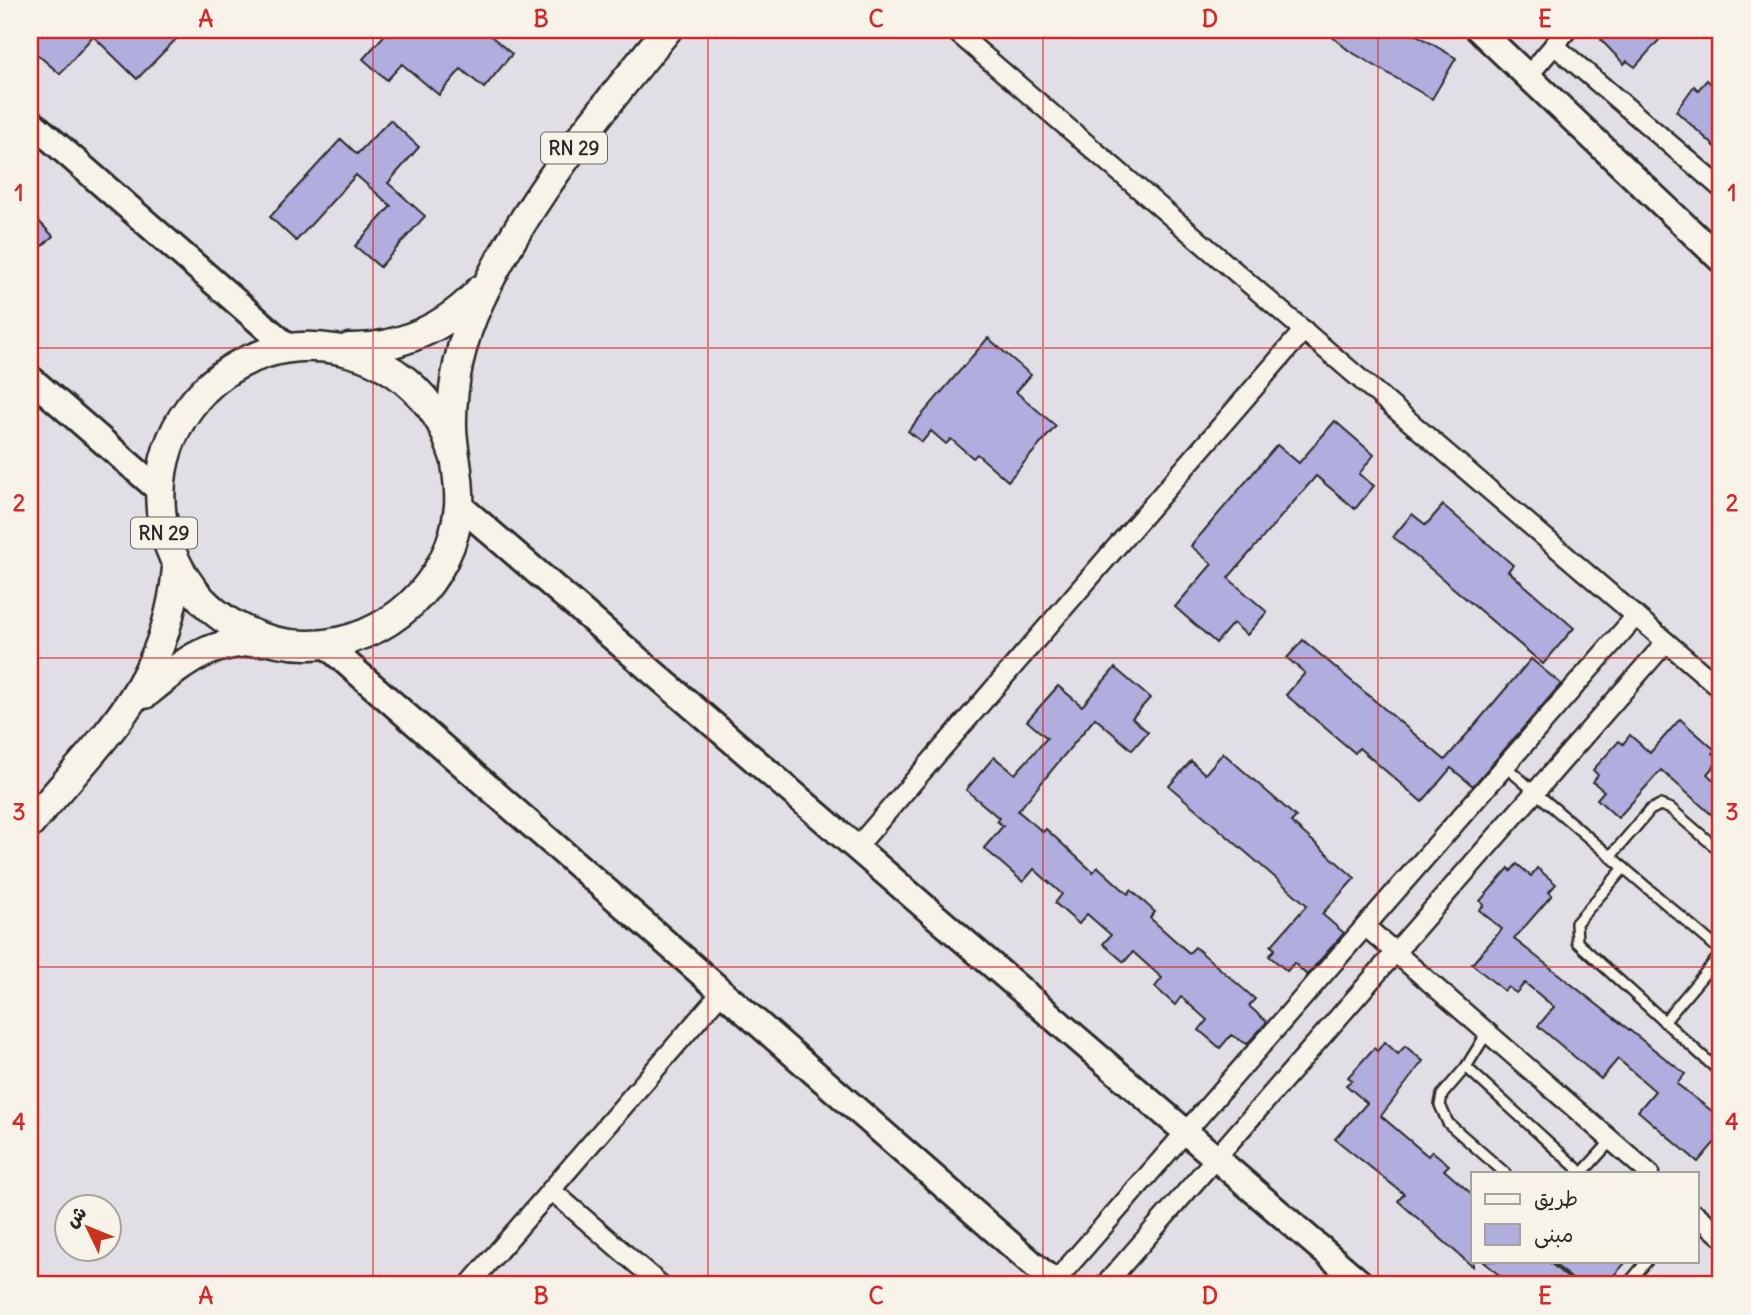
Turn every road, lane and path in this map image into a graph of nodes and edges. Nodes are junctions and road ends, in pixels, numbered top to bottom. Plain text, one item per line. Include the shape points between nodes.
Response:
1 (667, 30) edge
2 (954, 30) edge
3 (1479, 30) edge
4 (1567, 30) edge
5 (1554, 45) junction
6 (1528, 76) junction
7 (30, 121) edge
8 (1721, 188) edge
9 (1721, 260) edge
10 (493, 274) junction
11 (1304, 330) junction
12 (288, 347) junction
13 (338, 348) junction
14 (30, 378) edge
15 (455, 458) junction
16 (159, 489) junction
17 (459, 505) junction
18 (177, 568) junction
19 (1636, 616) junction
20 (270, 641) junction
21 (1666, 642) junction
22 (326, 645) junction
23 (1721, 689) edge
24 (127, 709) junction
25 (1506, 767) junction
26 (1535, 794) junction
27 (30, 824) edge
28 (856, 848) junction
29 (1721, 852) edge
30 (1611, 857) junction
31 (1623, 868) junction
32 (1366, 927) junction
33 (1396, 953) junction
34 (1721, 953) edge
35 (721, 993) junction
36 (1664, 1021) junction
37 (1487, 1033) junction
38 (1466, 1068) junction
39 (1721, 1073) edge
40 (1186, 1132) junction
41 (1611, 1141) junction
42 (1216, 1158) junction
43 (1503, 1172) edge
44 (1581, 1172) edge
45 (1583, 1172) edge
46 (1648, 1172) edge
47 (551, 1190) junction
48 (1698, 1216) edge
49 (1721, 1235) edge
50 (1646, 1262) edge
51 (1055, 1284) edge
52 (469, 1285) edge
53 (662, 1285) edge
54 (1105, 1285) edge
55 (1363, 1285) edge
56 (1627, 1285) edge

1 - 10 main road, RN 29 via 576,144
2 - 11 street
3 - 6 main road
4 - 5 street
5 - 6 street
5 - 8 street
6 - 9 main road
7 - 12 main road
10 - 13 main road, RN 29 via 473,297 425,332 367,349
10 - 15 main road, RN 29 via 458,363
11 - 19 street
11 - 28 street
12 - 13 main road, RN 29
12 - 16 main road, RN 29 via 234,367 198,395 178,423 165,455
13 - 15 main road, RN 29 via 378,362 412,386 439,419
14 - 16 main road
15 - 17 main road, RN 29
16 - 18 main road, RN 29 via 163,530
17 - 22 main road, RN 29 via 453,539 439,571 418,599 391,621 360,637
17 - 28 main road
18 - 20 main road, RN 29 via 201,600 222,617
18 - 24 main road, RN 29 via 163,644
19 - 21 street
19 - 25 street
20 - 22 main road, RN 29
20 - 24 main road, RN 29 via 207,649 189,658
21 - 23 street
21 - 26 street
22 - 35 main road
24 - 27 main road, RN 29
25 - 26 lane
25 - 32 street
26 - 30 lane
26 - 33 street
28 - 40 main road
29 - 30 lane via 1671,809 1660,805 1650,810
30 - 31 lane
31 - 34 lane
31 - 36 lane via 1576,923 1577,942
32 - 33 street
32 - 40 street
33 - 37 street
33 - 42 street
34 - 36 lane
35 - 47 street
35 - 51 main road
36 - 39 lane
37 - 38 lane
37 - 41 street
38 - 43 lane via 1443,1095 1442,1115
38 - 44 lane
40 - 42 main road
40 - 51 street
41 - 45 lane
41 - 46 street
42 - 54 street
42 - 55 main road
47 - 52 street
47 - 53 street
48 - 49 street
50 - 56 lane

